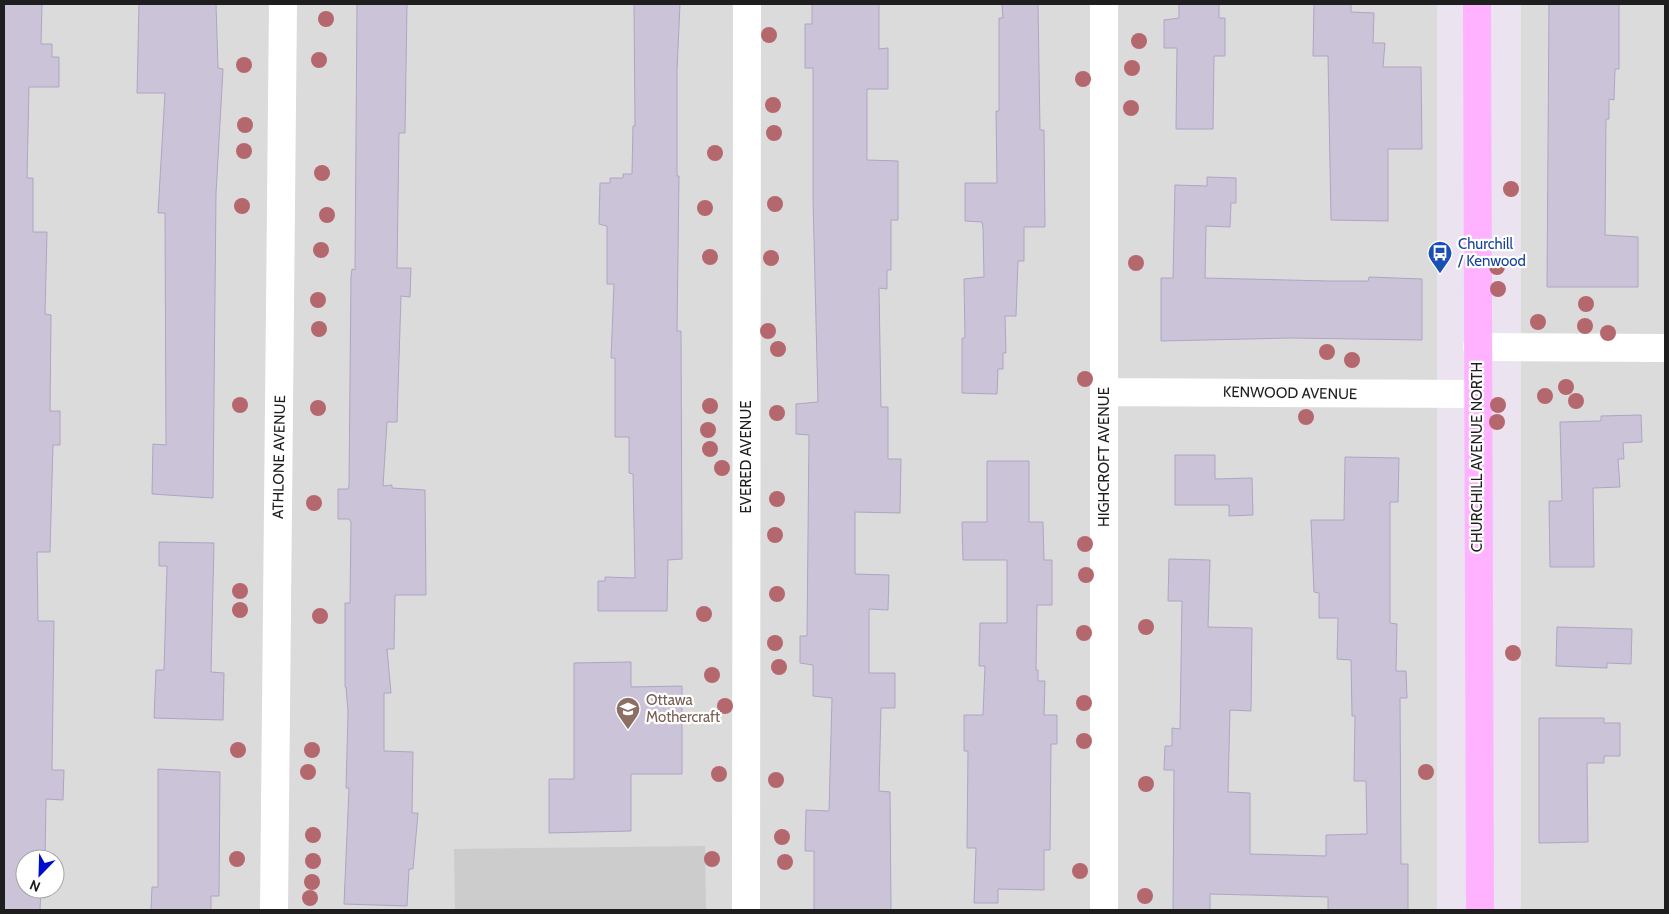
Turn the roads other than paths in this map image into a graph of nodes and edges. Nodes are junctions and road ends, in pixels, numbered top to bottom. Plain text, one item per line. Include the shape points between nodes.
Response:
1 (283, 4) edge
2 (747, 4) edge
3 (1104, 4) edge
4 (1478, 4) edge
5 (1477, 347) junction
6 (1665, 348) edge
7 (1104, 392) junction
8 (1477, 394) junction
9 (274, 910) edge
10 (746, 910) edge
11 (1104, 910) edge
12 (1480, 910) edge

1 - 9 street, ATHLONE AVENUE
2 - 10 street, EVERED AVENUE
3 - 7 street, HIGHCROFT AVENUE
4 - 5 main road, CHURCHILL AVENUE NORTH
5 - 6 street
5 - 8 main road, CHURCHILL AVENUE NORTH
7 - 8 street, KENWOOD AVENUE
7 - 11 street, HIGHCROFT AVENUE
8 - 12 main road, CHURCHILL AVENUE NORTH

